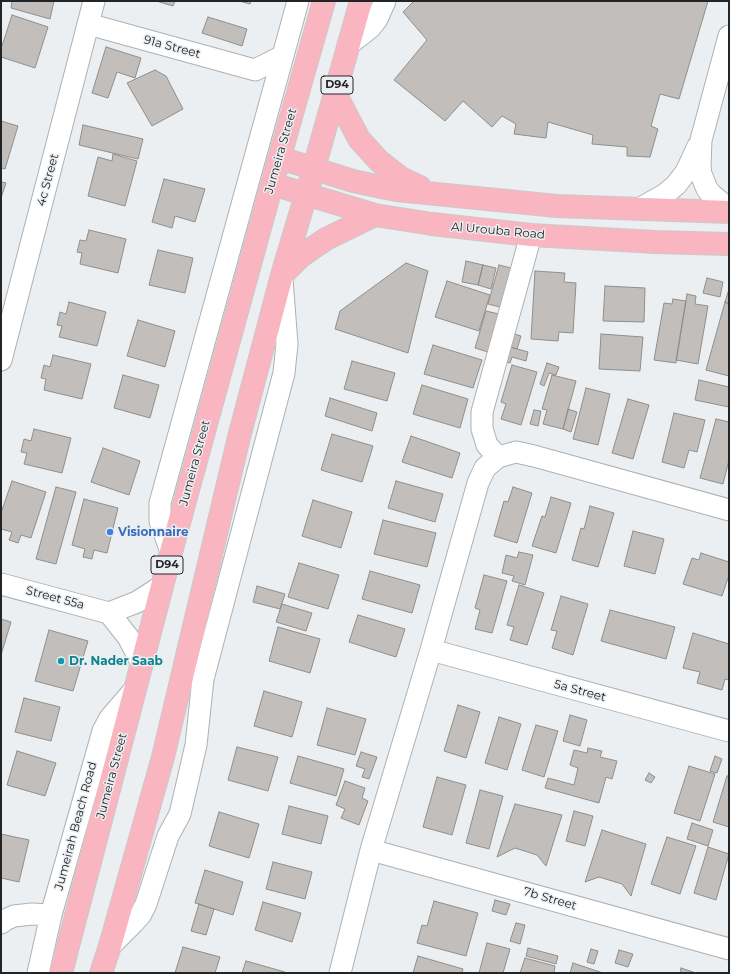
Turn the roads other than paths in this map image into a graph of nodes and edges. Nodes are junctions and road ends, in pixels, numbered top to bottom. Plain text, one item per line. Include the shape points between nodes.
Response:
1 (94, 1) edge
2 (298, 1) edge
3 (324, 1) edge
4 (361, 1) edge
5 (386, 1) edge
6 (88, 24) junction
7 (729, 36) edge
8 (348, 45) junction
9 (283, 56) junction
10 (255, 70) junction
11 (335, 93) junction
12 (270, 101) junction
13 (701, 140) junction
14 (280, 158) junction
15 (314, 168) junction
16 (272, 184) junction
17 (305, 195) junction
18 (440, 195) junction
19 (639, 209) junction
20 (729, 210) edge
21 (375, 215) junction
22 (531, 235) junction
23 (729, 244) edge
24 (282, 274) junction
25 (1, 360) edge
26 (498, 457) junction
27 (729, 510) edge
28 (170, 552) junction
29 (1, 584) edge
30 (162, 586) junction
31 (109, 613) junction
32 (431, 650) junction
33 (142, 664) junction
34 (135, 688) junction
35 (729, 731) edge
36 (371, 850) junction
37 (52, 915) junction
38 (1, 924) edge
39 (110, 946) junction
40 (729, 949) edge
41 (38, 973) edge
42 (61, 973) edge
43 (101, 973) edge
44 (340, 973) edge

1 - 6 street, 4c Street
2 - 9 street
3 - 14 main road, Jumeira Street / D94
4 - 8 main road, D94
5 - 8 street via 370,28
6 - 10 street, 91a Street
6 - 25 street, 4c Street
7 - 13 street
8 - 11 main road, D94
9 - 10 street
9 - 12 street
10 - 12 street
11 - 15 main road, D94
11 - 18 main road via 360,139 379,162 400,178
12 - 28 street via 160,503 160,521
13 - 19 street via 686,172 676,185
13 - 20 street via 700,166 703,182 712,195
14 - 15 main road
14 - 16 main road, Jumeira Street / D94
15 - 17 main road, D94
15 - 18 main road via 353,181 396,190
16 - 17 main road, Al Urouba Road
16 - 28 main road, Jumeira Street / D94
17 - 21 main road, Al Urouba Road
17 - 24 main road, D94
18 - 19 main road via 557,206
19 - 20 main road
21 - 22 main road, Al Urouba Road
21 - 24 main road via 326,239 301,256
22 - 23 main road, Al Urouba Road
22 - 26 street via 482,412 482,429 487,444
24 - 39 main road, D94 via 238,437 163,757
24 - 39 street via 287,344 284,373 203,679 197,738 180,814 168,836 141,914
26 - 27 street via 516,452 534,456
26 - 32 street via 485,468 478,483
28 - 30 main road, Jumeira Street / D94
29 - 31 street, Street 55a
30 - 31 street via 137,602
30 - 33 main road, Jumeira Street / D94
31 - 33 street via 128,637
32 - 35 street, 5a Street
32 - 36 street
33 - 34 main road, Jumeira Street / D94
34 - 37 street, Jumeirah Beach Road via 110,718 103,731
34 - 42 main road, Jumeira Street / D94
36 - 40 street, 7b Street
36 - 44 street
37 - 38 street via 14,916
37 - 41 street, Jumeirah Beach Road
39 - 43 main road, D94

